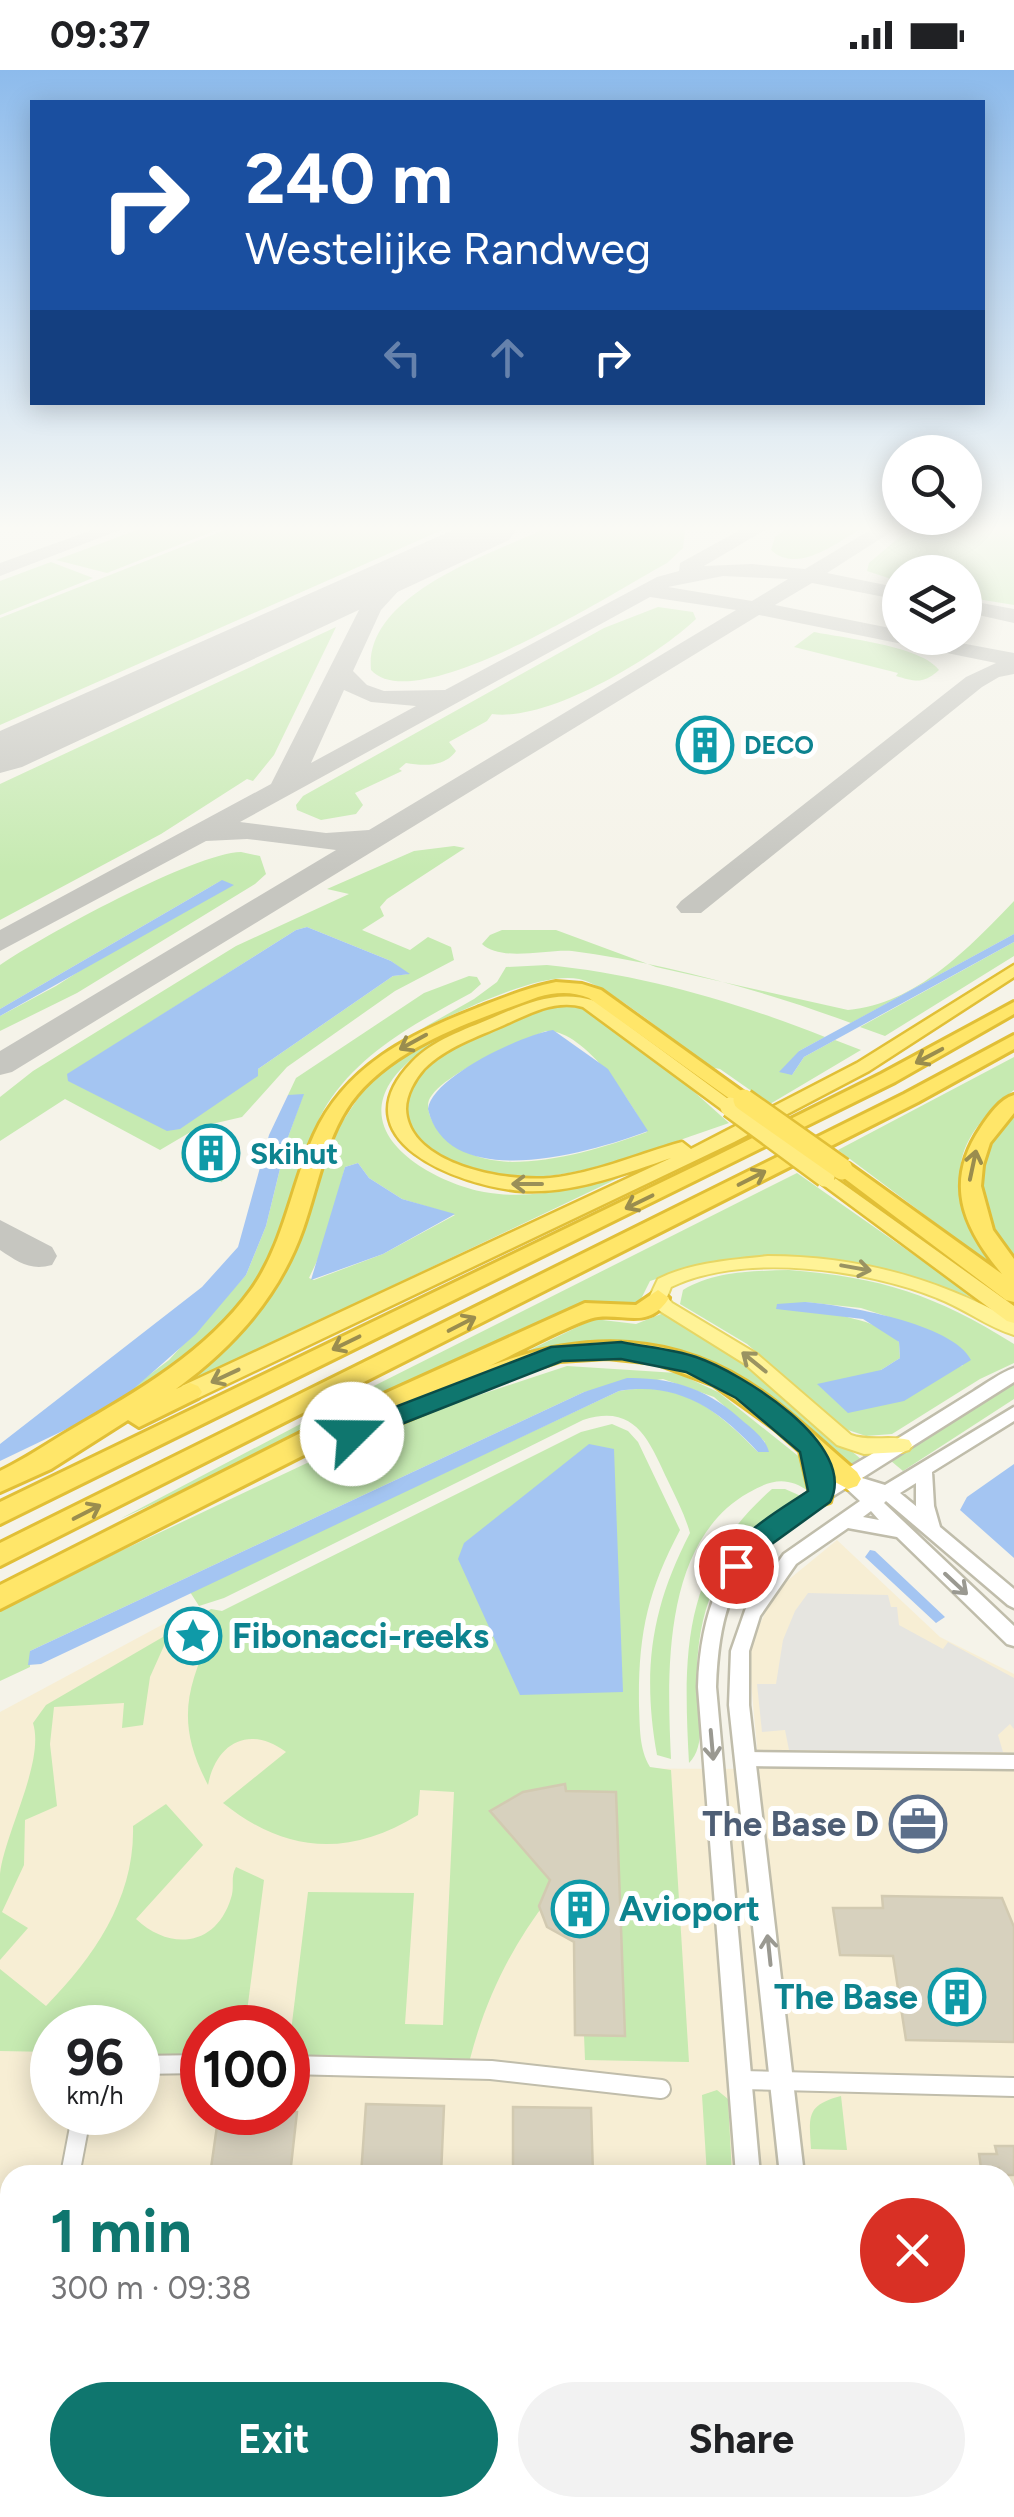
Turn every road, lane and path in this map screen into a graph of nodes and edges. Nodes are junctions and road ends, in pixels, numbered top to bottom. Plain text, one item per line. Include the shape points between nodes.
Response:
1 (1014, 970) edge
2 (1014, 1008) edge
3 (1014, 1041) edge
4 (1014, 1101) edge
5 (737, 1104) junction
6 (786, 1107) junction
7 (833, 1173) junction
8 (1014, 1274) edge
9 (1014, 1294) edge
10 (658, 1298) junction
11 (1014, 1316) edge
12 (1014, 1329) edge
13 (1014, 1374) edge
14 (190, 1392) joint
15 (1014, 1414) edge
16 (902, 1445) junction
17 (811, 1447) junction
18 (28, 1468) junction
19 (924, 1472) junction
20 (848, 1480) junction
21 (0, 1482) edge
22 (219, 1487) junction
23 (887, 1492) junction
24 (821, 1495) junction
25 (870, 1502) junction
26 (0, 1514) edge
27 (844, 1520) junction
28 (932, 1528) junction
29 (897, 1530) junction
30 (0, 1555) edge
31 (0, 1598) edge
32 (1014, 1600) edge
33 (1014, 1638) edge
34 (746, 1759) junction
35 (1014, 1762) edge
36 (310, 2066) edge
37 (740, 2080) junction
38 (782, 2082) junction
39 (1014, 2087) edge
40 (661, 2089) dead end
41 (78, 2135) edge
42 (72, 2165) edge
43 (747, 2165) edge
44 (791, 2165) edge

1 - 6 highway via 863,1067
2 -> 26 highway via 738,1154
30 -> 3 highway
8 -> 4 highway via 980,1226 969,1189 980,1141
6 -> 5 highway via 600,1174 526,1185 462,1175 435,1162 412,1144 397,1114 411,1072 442,1048 564,998 589,1004
5 - 7 highway, bridge
5 -> 18 highway via 595,994 575,986 549,987 428,1034 379,1064 330,1119 294,1234 228,1334 145,1400
6 -> 14 highway
7 - 9 highway
7 - 11 highway
10 -> 12 main road via 667,1280 690,1273 754,1262 827,1264 908,1280
16 -> 10 main road via 844,1440 750,1359
10 - 22 highway via 636,1314 593,1310
13 - 16 street
14 - 18 highway
15 - 19 street
16 - 20 street
17 - 20 highway
17 - 22 highway via 744,1392 691,1364 621,1351 560,1353
17 - 24 highway
18 - 21 highway
19 - 23 street
19 - 28 street
20 - 23 street
20 - 24 street
20 - 25 street
22 - 31 highway
23 - 25 street
23 - 28 street
24 -> 37 street via 759,1538 736,1566 716,1605 707,1648
25 - 27 street
25 - 29 street
27 - 29 street
27 - 34 street via 790,1558 752,1613 740,1652
28 - 32 street
29 -> 33 street
34 - 35 street
38 -> 34 street
36 - 40 street via 491,2070
37 - 38 street
37 - 43 street
38 - 39 street
38 - 44 street
41 - 42 street

